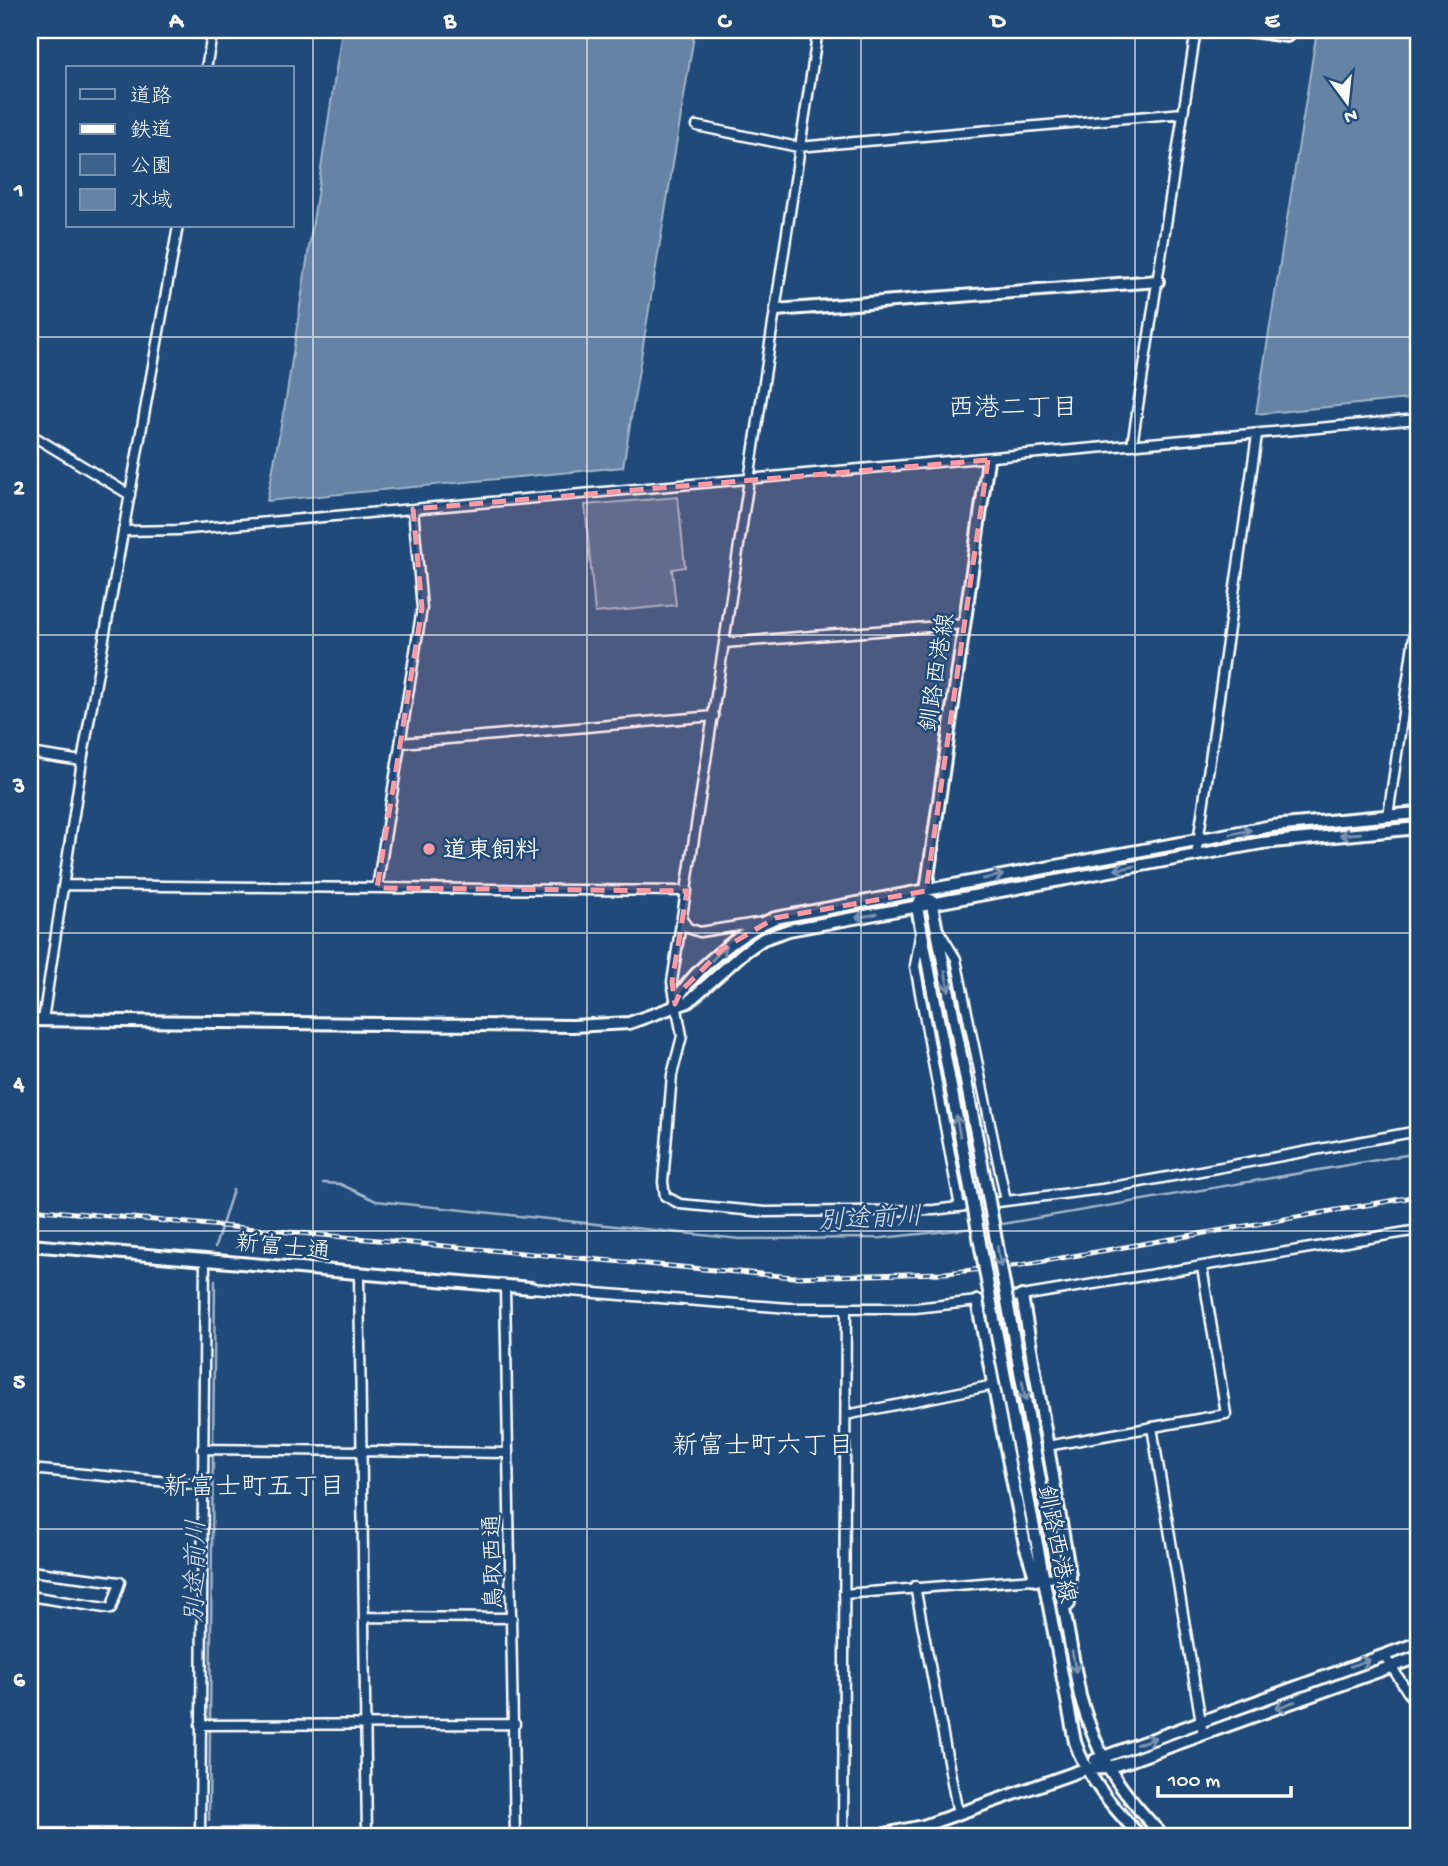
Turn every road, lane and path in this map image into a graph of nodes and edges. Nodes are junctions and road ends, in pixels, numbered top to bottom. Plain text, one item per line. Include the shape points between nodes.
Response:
1 (213, 30) edge
2 (818, 30) edge
3 (1196, 30) edge
4 (1243, 30) edge
5 (1287, 36) dead end
6 (206, 66) edge
7 (1182, 113) junction
8 (697, 126) dead end
9 (798, 147) junction
10 (178, 228) edge
11 (1158, 282) junction
12 (776, 310) junction
13 (1418, 419) edge
14 (30, 434) edge
15 (1257, 435) junction
16 (1132, 445) junction
17 (988, 460) junction
18 (751, 479) junction
19 (130, 495) junction
20 (413, 509) junction
21 (123, 531) junction
22 (1418, 609) edge
23 (965, 624) junction
24 (724, 643) junction
25 (1415, 654) edge
26 (714, 716) junction
27 (401, 743) junction
28 (30, 753) edge
29 (82, 761) junction
30 (1418, 813) edge
31 (1388, 816) junction
32 (1418, 828) edge
33 (1198, 840) junction
34 (1196, 856) junction
35 (64, 885) junction
36 (377, 888) junction
37 (687, 891) junction
38 (926, 891) junction
39 (933, 905) junction
40 (917, 907) junction
41 (682, 919) junction
42 (765, 922) junction
43 (937, 927) junction
44 (922, 929) junction
45 (675, 1004) junction
46 (30, 1020) edge
47 (43, 1020) junction
48 (1418, 1132) edge
49 (1006, 1201) junction
50 (960, 1208) junction
51 (1418, 1230) edge
52 (30, 1245) edge
53 (205, 1259) junction
54 (1202, 1267) junction
55 (359, 1275) junction
56 (505, 1288) junction
57 (531, 1288) joint
58 (1022, 1296) junction
59 (977, 1301) junction
60 (846, 1308) junction
61 (994, 1385) junction
62 (846, 1415) junction
63 (1152, 1427) junction
64 (1046, 1446) junction
65 (202, 1449) junction
66 (361, 1451) junction
67 (508, 1453) junction
68 (30, 1469) edge
69 (201, 1485) junction
70 (30, 1571) edge
71 (1059, 1577) junction
72 (1040, 1579) junction
73 (915, 1586) junction
74 (844, 1594) junction
75 (30, 1596) edge
76 (364, 1617) junction
77 (512, 1618) junction
78 (1067, 1620) junction
79 (1418, 1643) edge
80 (1384, 1655) junction
81 (1418, 1657) edge
82 (1391, 1667) junction
83 (1418, 1708) edge
84 (1201, 1721) junction
85 (365, 1724) junction
86 (515, 1724) junction
87 (200, 1725) junction
88 (1203, 1734) junction
89 (1100, 1756) junction
90 (1106, 1768) junction
91 (1085, 1769) junction
92 (958, 1814) junction
93 (925, 1831) edge
94 (30, 1835) edge
95 (1137, 1835) edge
96 (200, 1836) edge
97 (252, 1836) edge
98 (367, 1836) edge
99 (405, 1836) edge
100 (515, 1836) edge
101 (843, 1836) edge
102 (875, 1836) edge
103 (1163, 1836) edge

1 - 6 street
2 - 9 street
3 - 7 street
4 - 5 street
7 - 9 street
7 - 11 street
8 - 9 street
9 - 12 street
10 - 19 street
11 - 12 street
11 - 16 street
12 - 18 street
13 - 15 street
14 - 19 street
15 - 16 street
15 - 33 street
16 - 17 street
17 - 18 street
17 - 23 street, 釧路西港線
18 - 20 street
18 - 24 street
19 - 21 street
20 - 21 street
20 - 27 street via 422,608
21 - 29 street
22 - 25 street
23 - 24 street
23 - 38 street, 釧路西港線
24 - 26 street
25 - 31 street
26 - 27 street
26 - 37 street
27 - 36 street
28 - 29 street
29 - 35 street
30 - 31 street
33 -> 31 street via 1272,826
32 -> 34 street via 1262,843
33 - 34 street
38 -> 33 street
34 -> 39 street
35 - 36 street
35 - 47 street
36 - 37 street
37 - 41 street
38 - 39 street
38 - 40 street, 釧路西港線
38 - 42 street
39 - 40 street
39 - 43 street
40 - 44 street
40 -> 45 street via 789,930 763,939 706,989 688,1002
41 - 42 street via 688,928 700,932
41 - 45 street via 672,982
45 -> 42 street via 681,991 724,948
43 - 49 street via 956,959
43 -> 71 street, 釧路西港線, bridge
44 - 50 street via 915,966
72 -> 44 street, 釧路西港線, bridge
45 - 47 street via 639,1021 607,1026
45 - 50 street via 681,1036 672,1075 665,1196 680,1205 765,1212
46 - 47 street
48 - 49 street via 1102,1189
49 - 50 street
51 - 54 street
52 - 53 street, 新富士通
53 - 55 street, 新富士通
53 - 65 street
54 - 58 street
54 - 63 street via 1226,1414
55 - 56 street, 新富士通
55 - 66 street
56 - 57 street, 新富士通
56 - 67 street, 鳥取西通
57 - 60 street via 763,1307
58 - 59 street
58 - 64 street
59 - 60 street via 915,1308
59 - 61 street
60 - 62 street
61 - 62 street
61 - 72 street via 1025,1545
62 - 74 street
63 - 64 street
63 - 84 street
64 - 78 street via 1070,1575
65 - 66 street
65 - 69 street
66 - 67 street
66 - 76 street
67 - 77 street, 鳥取西通
68 - 69 street
69 - 87 street
70 - 75 street via 120,1582 111,1609
71 - 72 street
71 - 78 street, 釧路西港線
72 - 73 street
72 - 91 street, 釧路西港線
73 - 74 street
73 - 92 street
74 - 101 street
76 - 77 street
76 - 85 street
77 - 86 street, 鳥取西通
78 -> 89 street, 釧路西港線 via 1080,1696
79 - 80 street
80 - 82 street
84 -> 80 street
81 - 82 street
82 - 83 street
82 -> 88 street
84 - 88 street
89 -> 84 street
85 - 86 street
85 - 87 street
85 - 98 street
86 - 100 street, 鳥取西通
87 - 96 street
88 - 90 street
89 - 90 street, 釧路西港線
89 - 91 street
90 - 91 street
90 - 103 street, 釧路西港線
91 - 92 street
91 - 95 street
92 - 93 street
93 - 102 street
94 - 96 street
96 - 97 street
97 - 98 street
98 - 99 street

